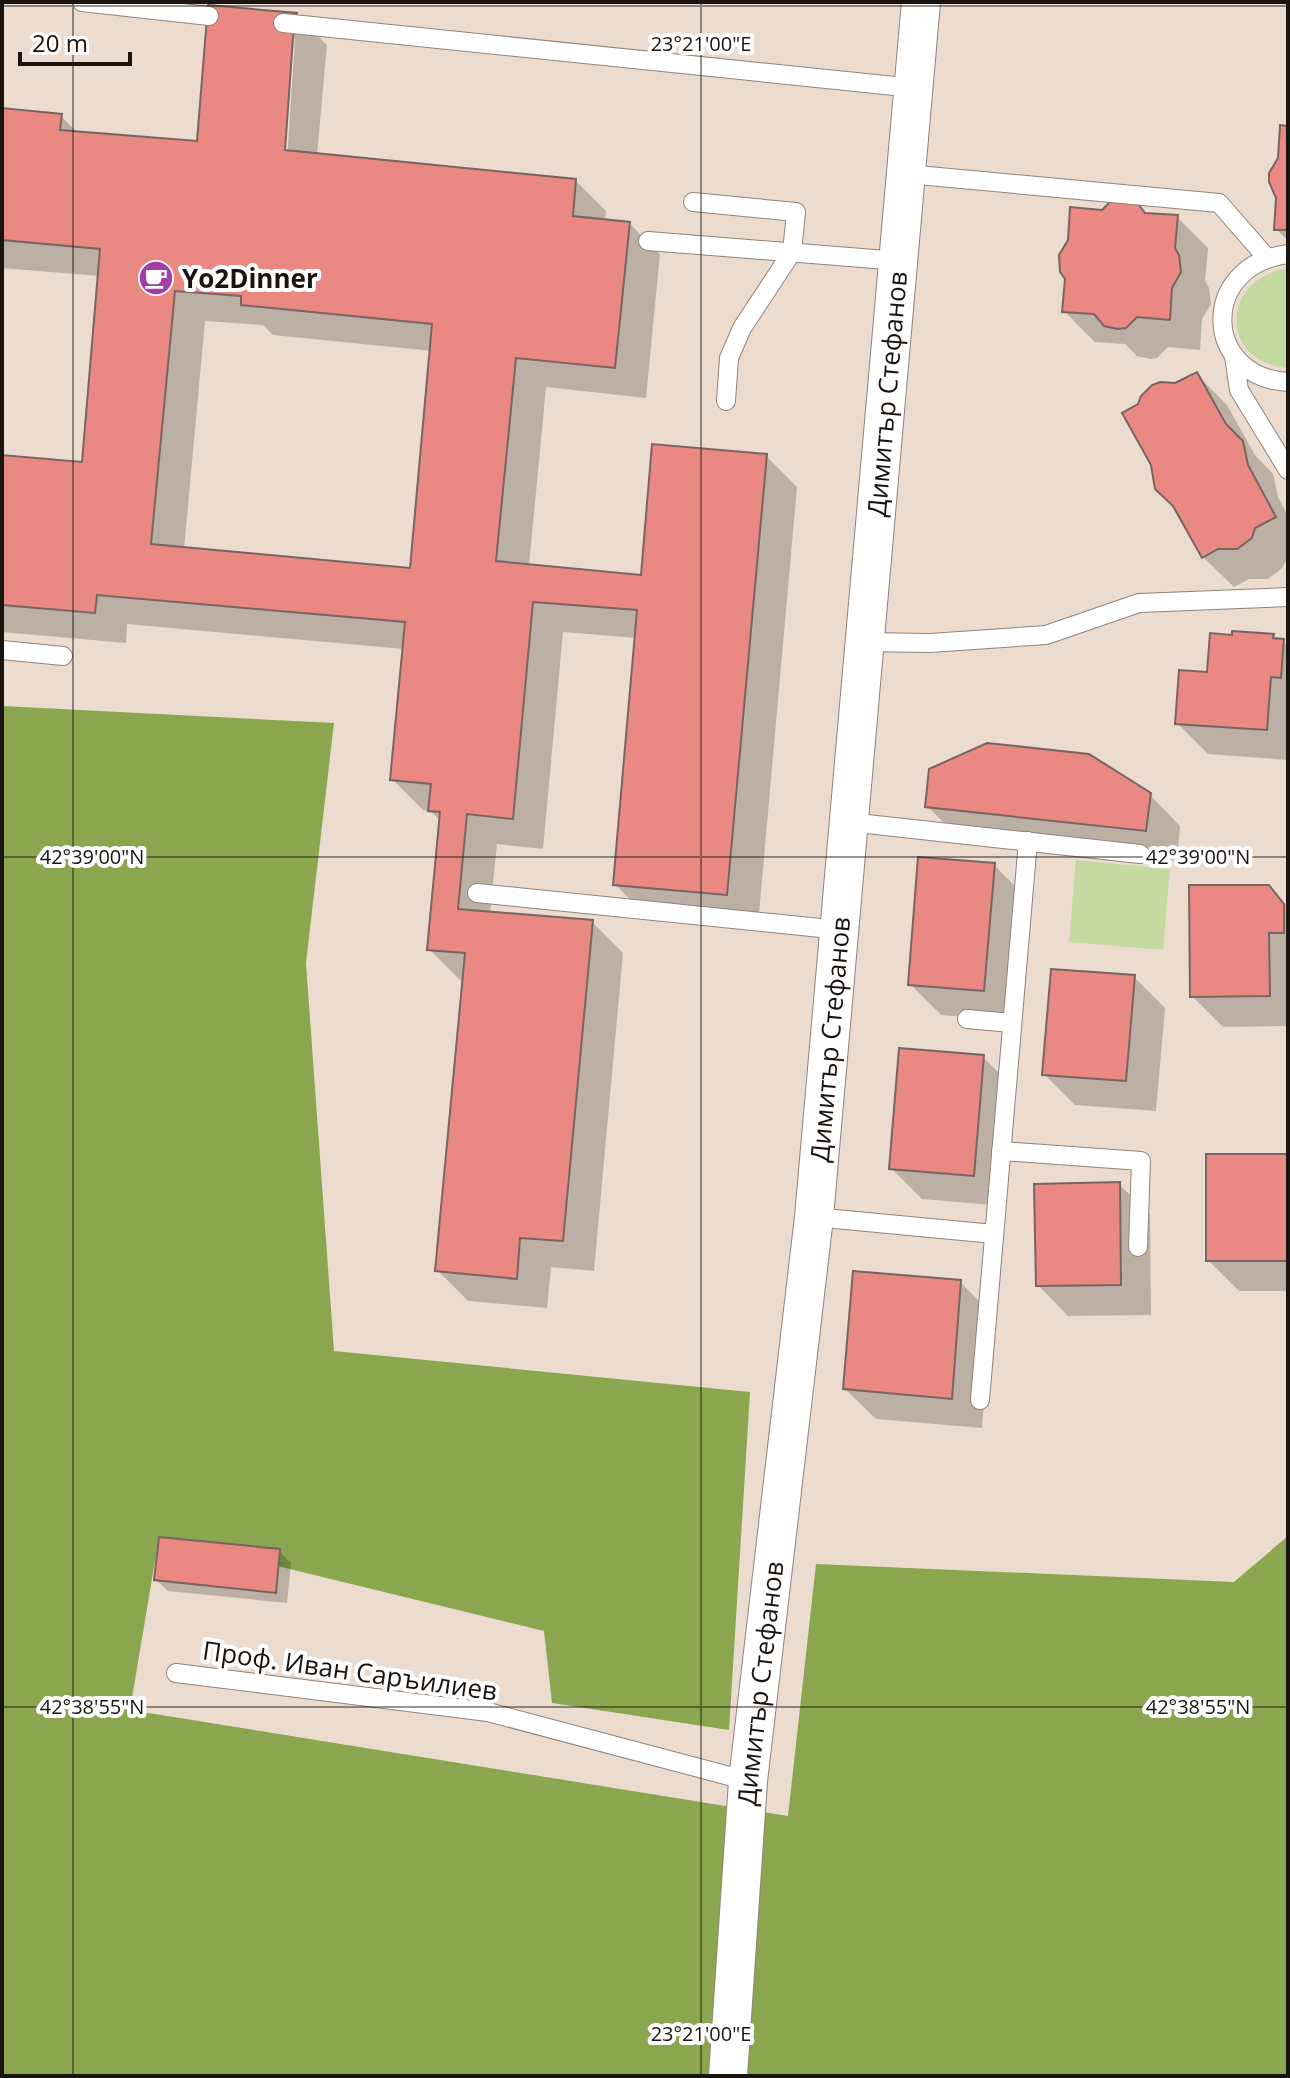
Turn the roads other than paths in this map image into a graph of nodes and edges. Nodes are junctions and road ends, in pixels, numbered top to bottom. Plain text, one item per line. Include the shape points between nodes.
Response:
1 (82, 2) edge
2 (921, 2) edge
3 (209, 16) dead end
4 (283, 23) dead end
5 (914, 88) junction
6 (907, 174) junction
7 (693, 202) dead end
8 (648, 241) dead end
9 (792, 252) junction
10 (1288, 254) edge
11 (1267, 258) junction
12 (899, 261) junction
13 (1234, 356) junction
14 (1288, 382) edge
15 (726, 401) dead end
16 (1288, 470) edge
17 (1288, 597) edge
18 (865, 642) junction
19 (2, 650) edge
20 (63, 656) dead end
21 (849, 822) junction
22 (1028, 841) junction
23 (1140, 854) dead end
24 (477, 893) dead end
25 (840, 930) junction
26 (967, 1019) dead end
27 (1012, 1023) junction
28 (1001, 1151) junction
29 (814, 1217) junction
30 (994, 1234) junction
31 (1138, 1247) dead end
32 (980, 1400) dead end
33 (176, 1673) dead end
34 (748, 1781) junction
35 (728, 2076) edge

1 - 3 lane
2 - 5 street, Димитър Стефанов
4 - 5 lane
5 - 6 street, Димитър Стефанов
6 - 11 lane via 1219,203
6 - 12 street, Димитър Стефанов
7 - 9 lane via 796,212
8 - 9 lane
9 - 12 lane
9 - 15 lane via 733,348
10 - 11 lane
11 - 13 lane via 1249,266 1226,298 1222,318
12 - 18 street, Димитър Стефанов
13 - 14 lane via 1266,380
13 - 16 lane via 1239,390
17 - 18 lane via 1139,603 1046,635
18 - 21 street, Димитър Стефанов
19 - 20 lane
21 - 22 lane
21 - 25 street, Димитър Стефанов
22 - 23 lane
22 - 27 lane
24 - 25 lane
25 - 29 street, Димитър Стефанов
26 - 27 lane
27 - 28 lane
28 - 30 lane
28 - 31 lane via 1141,1161
29 - 30 lane
29 - 34 street, Димитър Стефанов
30 - 32 lane
33 - 34 lane, Проф. Иван Саръилиев via 488,1712
34 - 35 street, Димитър Стефанов

